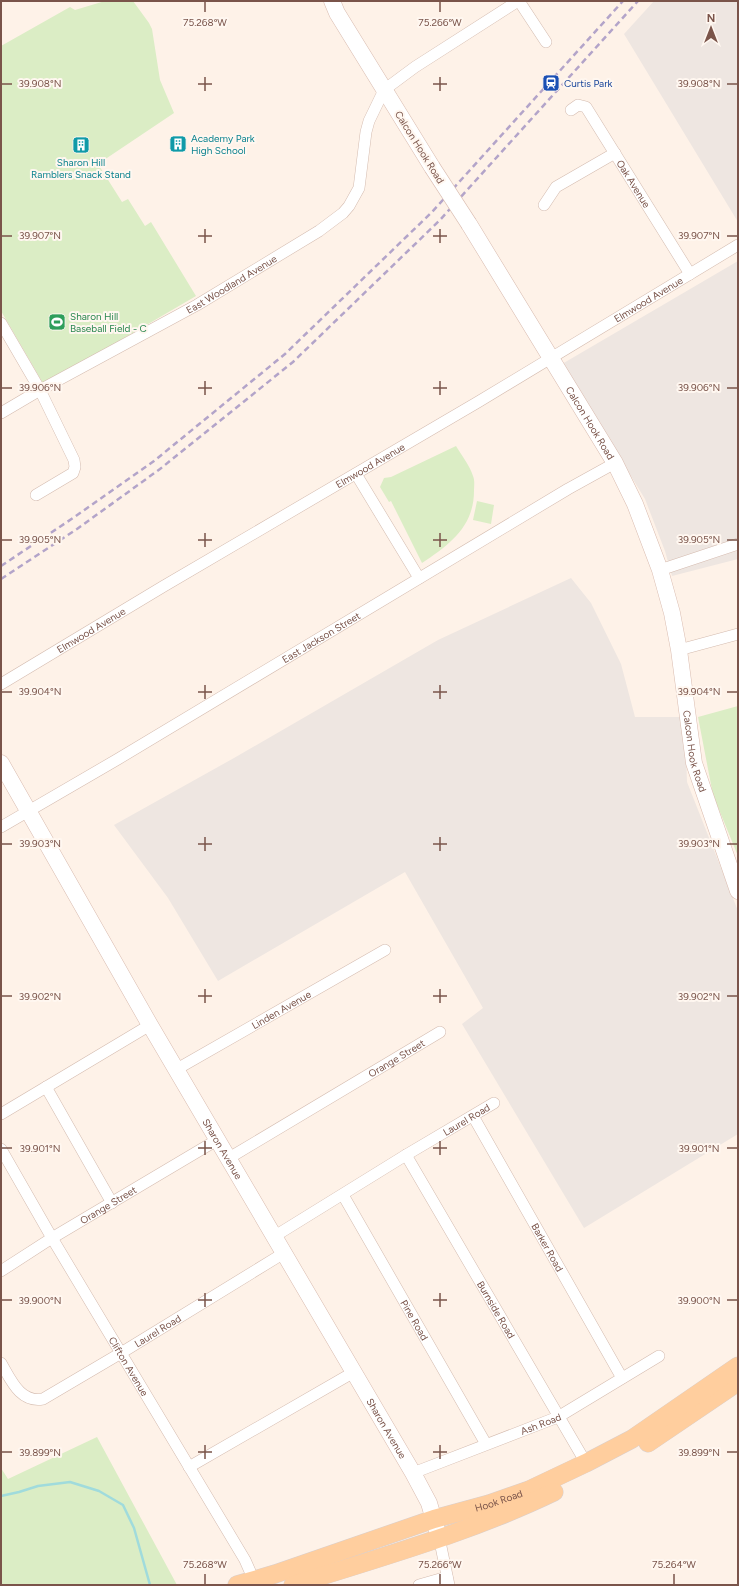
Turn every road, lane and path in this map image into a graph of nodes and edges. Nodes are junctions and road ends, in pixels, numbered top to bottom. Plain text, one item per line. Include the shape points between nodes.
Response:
1 (332, 1) edge
2 (519, 1) edge
3 (546, 42) dead end
4 (384, 90) junction
5 (571, 110) dead end
6 (615, 154) junction
7 (544, 205) dead end
8 (738, 245) edge
9 (690, 274) junction
10 (1, 323) edge
11 (551, 357) junction
12 (40, 390) junction
13 (1, 413) edge
14 (615, 463) junction
15 (356, 474) junction
16 (36, 495) dead end
17 (738, 544) edge
18 (660, 570) junction
19 (419, 578) junction
20 (738, 634) edge
21 (679, 650) junction
22 (1, 684) edge
23 (1, 763) edge
24 (27, 811) junction
25 (1, 827) edge
26 (738, 890) edge
27 (385, 950) dead end
28 (150, 1025) junction
29 (440, 1032) dead end
30 (177, 1069) junction
31 (46, 1087) junction
32 (494, 1103) dead end
33 (1, 1114) edge
34 (473, 1116) junction
35 (217, 1140) junction
36 (1, 1149) edge
37 (406, 1155) junction
38 (229, 1158) junction
39 (343, 1195) junction
40 (112, 1203) junction
41 (275, 1236) junction
42 (52, 1238) junction
43 (284, 1253) junction
44 (1, 1271) edge
45 (121, 1353) junction
46 (659, 1356) dead end
47 (1, 1363) edge
48 (738, 1366) edge
49 (354, 1372) junction
50 (622, 1378) junction
51 (738, 1382) edge
52 (558, 1417) junction
53 (486, 1444) junction
54 (586, 1463) junction
55 (189, 1467) junction
56 (413, 1473) junction
57 (434, 1519) junction
58 (439, 1537) junction
59 (448, 1581) edge
60 (255, 1582) edge
61 (237, 1585) edge
62 (293, 1585) edge
63 (418, 1585) edge

1 - 4 street, Calcon Hook Road
2 - 3 street
2 - 4 street via 415,67
4 - 11 street, Calcon Hook Road, bridge
4 - 12 street, East Woodland Avenue via 366,132 359,188 343,213 319,231 197,305
5 - 6 street, Oak Avenue via 578,105 586,107
6 - 7 street via 556,187
6 - 9 street, Oak Avenue
8 - 9 street, Elmwood Avenue
9 - 11 street, Elmwood Avenue
10 - 12 street
11 - 14 street, Calcon Hook Road
11 - 15 street, Elmwood Avenue
12 - 13 street, East Woodland Avenue
12 - 16 street via 75,467 73,473
14 - 18 street, Calcon Hook Road via 635,504
14 - 19 street, East Jackson Street
15 - 19 street
15 - 22 street, Elmwood Avenue
17 - 18 street
18 - 21 street, Calcon Hook Road
19 - 24 street, East Jackson Street via 110,764
20 - 21 street
21 - 26 street, Calcon Hook Road via 694,763
23 - 24 street, Sharon Avenue
24 - 25 street, East Jackson Street
24 - 28 street, Sharon Avenue
27 - 30 street, Linden Avenue
28 - 30 street, Sharon Avenue
28 - 31 street
29 - 38 street, Orange Street
30 - 35 street, Sharon Avenue
31 - 33 street
31 - 40 street
32 - 34 street, Laurel Road
34 - 37 street, Laurel Road
34 - 50 street, Barker Road
35 - 38 street, Sharon Avenue
35 - 40 street, Orange Street
36 - 42 street, Clifton Avenue
37 - 39 street, Laurel Road
37 - 52 street, Burnside Road
38 - 41 street, Sharon Avenue
39 - 41 street, Laurel Road
39 - 53 street, Pine Road
40 - 42 street, Orange Street
41 - 43 street, Sharon Avenue
42 - 44 street, Orange Street
42 - 45 street, Clifton Avenue
43 - 45 street, Laurel Road
43 - 49 street, Sharon Avenue
45 - 47 street, Laurel Road via 53,1394 36,1400 28,1398 18,1390
45 - 55 street, Clifton Avenue
46 - 50 street, Ash Road
48 - 54 main road, Hook Road via 632,1439
49 - 55 street
49 - 56 street, Sharon Avenue
50 - 52 street, Ash Road
51 - 58 main road, Hook Road via 639,1449 612,1464 508,1513
52 - 53 street, Ash Road
52 - 54 street, Burnside Road
53 - 56 street, Ash Road
54 - 57 main road, Hook Road via 529,1490
55 - 60 street, Clifton Avenue via 245,1560
56 - 57 street, Sharon Avenue via 429,1503
57 - 58 street, Sharon Avenue
57 - 60 main road, Hook Road
58 - 59 street
58 - 62 main road, Hook Road
59 - 63 street
60 - 61 main road, Hook Road

